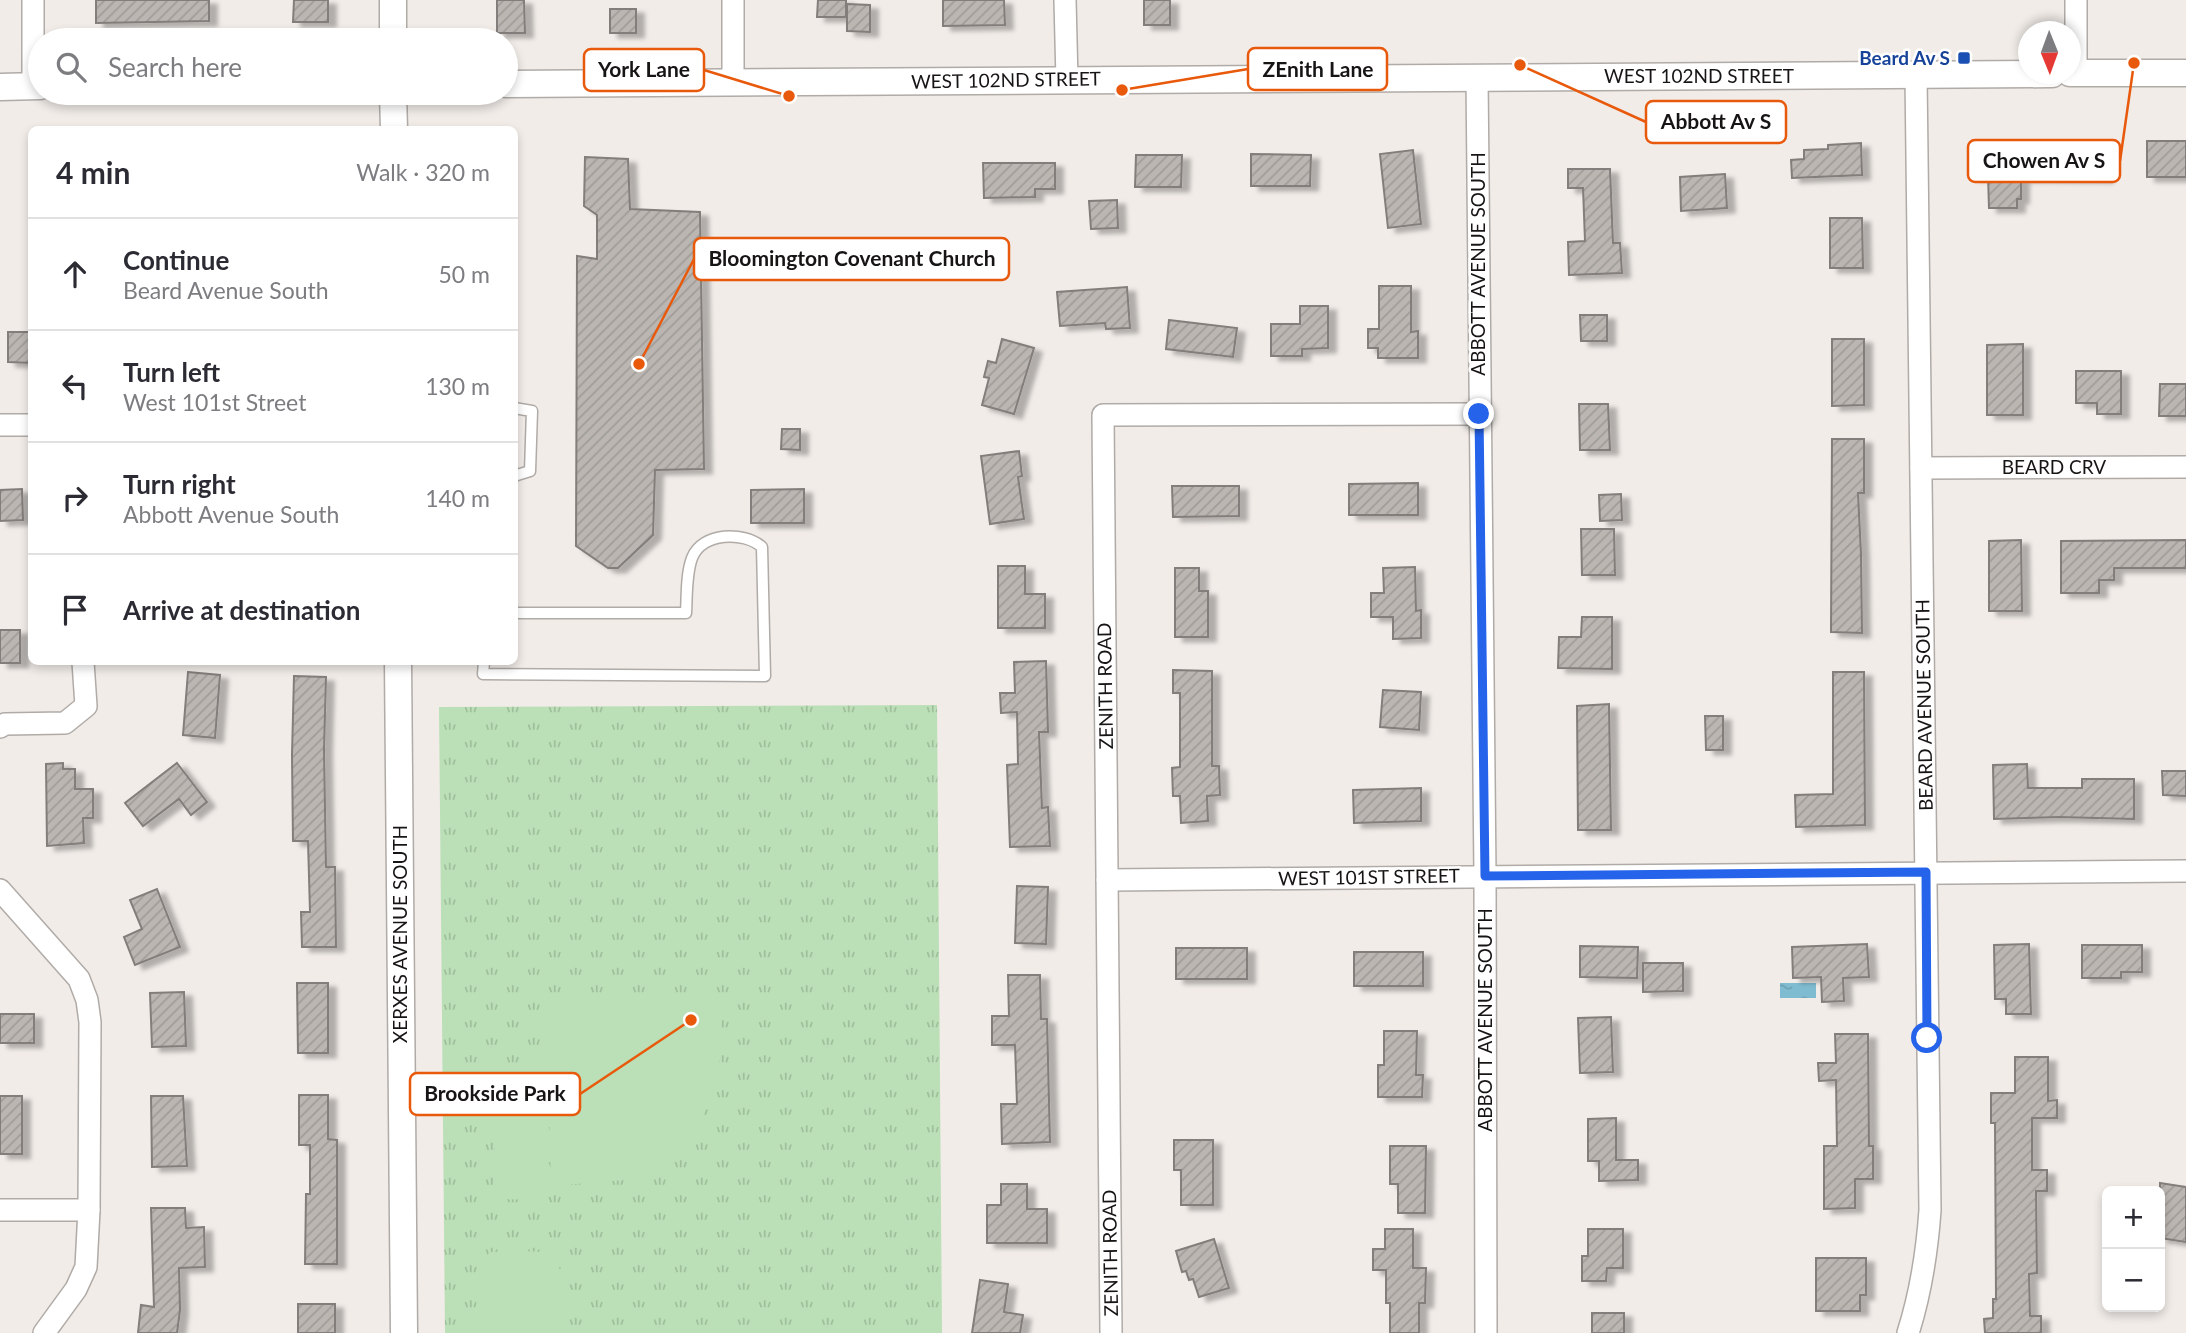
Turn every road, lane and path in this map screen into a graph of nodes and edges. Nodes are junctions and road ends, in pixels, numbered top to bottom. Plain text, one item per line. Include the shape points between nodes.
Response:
1 (33, 0) edge
2 (393, 0) edge
3 (733, 0) edge
4 (1065, 0) edge
5 (2076, 0) edge
6 (2073, 21) edge
7 (34, 28) edge
8 (393, 28) edge
9 (2081, 73) edge
10 (2186, 73) edge
11 (2018, 74) edge
12 (1916, 75) junction
13 (1477, 77) junction
14 (1067, 79) junction
15 (733, 83) junction
16 (518, 84) edge
17 (28, 86) edge
18 (0, 87) edge
19 (393, 105) edge
20 (394, 126) edge
21 (518, 409) edge
22 (1479, 414) junction
23 (0, 425) edge
24 (28, 425) edge
25 (2186, 467) edge
26 (1921, 468) junction
27 (518, 475) edge
28 (518, 613) edge
29 (83, 665) edge
30 (398, 665) edge
31 (484, 665) edge
32 (0, 727) edge
33 (1926, 872) junction
34 (2186, 872) edge
35 (1485, 876) junction
36 (1107, 880) junction
37 (0, 890) edge
38 (0, 1210) edge
39 (89, 1210) junction
40 (44, 1333) edge
41 (404, 1333) edge
42 (1111, 1333) edge
43 (1486, 1333) edge
44 (1908, 1333) edge

1 - 7 street
2 - 8 street
3 - 15 street
4 - 14 street
5 - 6 street
9 - 10 street, WEST 102ND STREET
11 - 12 street, WEST 102ND STREET
12 - 13 street, WEST 102ND STREET
12 - 26 street, BEARD AVENUE SOUTH
13 - 14 street, WEST 102ND STREET
13 - 22 street, ABBOTT AVENUE SOUTH
14 - 15 street, WEST 102ND STREET
15 - 16 street, WEST 102ND STREET
17 - 18 street
19 - 20 street
21 - 27 lane via 532,411 530,471
22 - 35 street, ABBOTT AVENUE SOUTH
22 - 36 street, ZENITH ROAD via 1103,415
23 - 24 street
25 - 26 street, BEARD CRV
26 - 33 street, BEARD AVENUE SOUTH
28 - 31 lane via 686,613 692,556 707,541 753,538 762,547 765,676 483,674
29 - 32 street via 86,706 65,723
30 - 41 street, XERXES AVENUE SOUTH
33 - 34 street
33 - 35 street, WEST 101ST STREET
33 - 44 street, BEARD AVENUE SOUTH via 1930,1210 1927,1255
35 - 36 street, WEST 101ST STREET
35 - 43 street, ABBOTT AVENUE SOUTH
36 - 42 street, ZENITH ROAD
37 - 39 street via 79,979 87,1000
38 - 39 street
39 - 40 street via 86,1267

